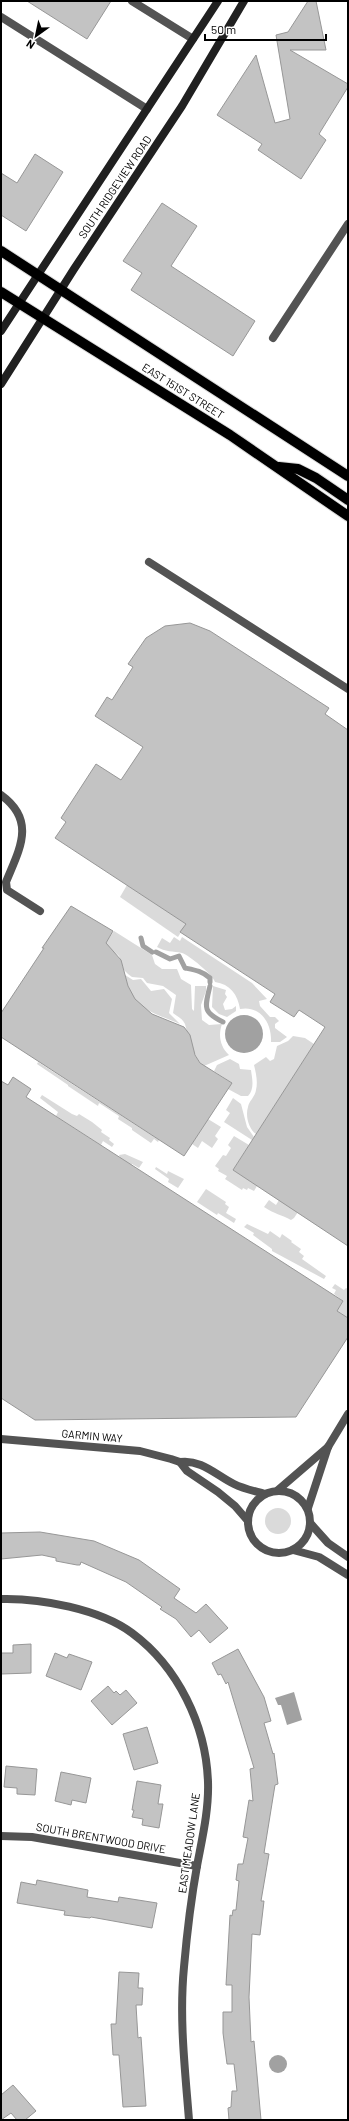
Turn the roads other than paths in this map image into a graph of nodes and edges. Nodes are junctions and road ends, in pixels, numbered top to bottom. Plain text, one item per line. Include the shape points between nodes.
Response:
1 (132, 1) edge
2 (218, 1) edge
3 (244, 1) edge
4 (1, 17) edge
5 (193, 39) junction
6 (147, 109) junction
7 (348, 224) edge
8 (1, 251) edge
9 (38, 274) junction
10 (61, 289) junction
11 (1, 292) edge
12 (19, 303) junction
13 (43, 318) junction
14 (1, 331) edge
15 (273, 338) dead end
16 (1, 384) edge
17 (277, 467) junction
18 (348, 476) edge
19 (348, 500) edge
20 (348, 516) edge
21 (149, 562) dead end
22 (348, 689) edge
23 (1, 795) edge
24 (40, 911) dead end
25 (348, 1414) edge
26 (1, 1439) edge
27 (328, 1446) junction
28 (180, 1462) junction
29 (278, 1490) junction
30 (265, 1494) junction
31 (308, 1508) junction
32 (248, 1521) junction
33 (311, 1524) junction
34 (293, 1550) junction
35 (348, 1557) edge
36 (348, 1575) edge
37 (1, 1599) edge
38 (1, 1836) edge
39 (197, 1866) junction
40 (189, 2120) edge

1 - 5 street
2 - 5 main road, SOUTH RIDGEVIEW ROAD
3 - 10 main road, SOUTH RIDGEVIEW ROAD via 182,106
4 - 6 street
5 - 6 main road, SOUTH RIDGEVIEW ROAD
6 - 9 main road, SOUTH RIDGEVIEW ROAD
7 - 15 street
8 - 9 main road, EAST 151ST STREET
9 - 10 main road, EAST 151ST STREET
9 - 12 main road, SOUTH RIDGEVIEW ROAD
10 - 13 main road, SOUTH RIDGEVIEW ROAD
10 - 18 main road, EAST 151ST STREET
11 - 12 main road, EAST 151ST STREET
12 - 13 main road, EAST 151ST STREET
12 - 14 main road, SOUTH RIDGEVIEW ROAD
13 - 16 main road, SOUTH RIDGEVIEW ROAD
13 - 17 main road, EAST 151ST STREET
17 - 19 main road via 298,469
17 - 20 main road, EAST 151ST STREET
21 - 22 street
23 - 24 street via 15,810 23,830 23,840 6,882 7,890
25 - 27 street
26 - 28 street, GARMIN WAY via 140,1451
27 - 29 street
27 - 31 street
28 - 30 street, GARMIN WAY via 198,1463 235,1485
28 - 32 street, GARMIN WAY via 187,1471 235,1506
29 - 30 street
29 - 31 street via 297,1496
30 - 32 street via 251,1508
31 - 33 street
32 - 34 street, GARMIN WAY via 254,1539 263,1548 274,1553
33 - 34 street via 305,1540
33 - 35 street via 328,1543
34 - 36 street, GARMIN WAY via 319,1557
37 - 39 street, EAST MEADOW LANE via 21,1598 64,1605 113,1622 132,1633 161,1660 184,1696 205,1747 208,1783 204,1831
38 - 39 street, SOUTH BRENTWOOD DRIVE via 32,1837
39 - 40 street, EAST MEADOW LANE via 185,1953 183,1991 183,2046

